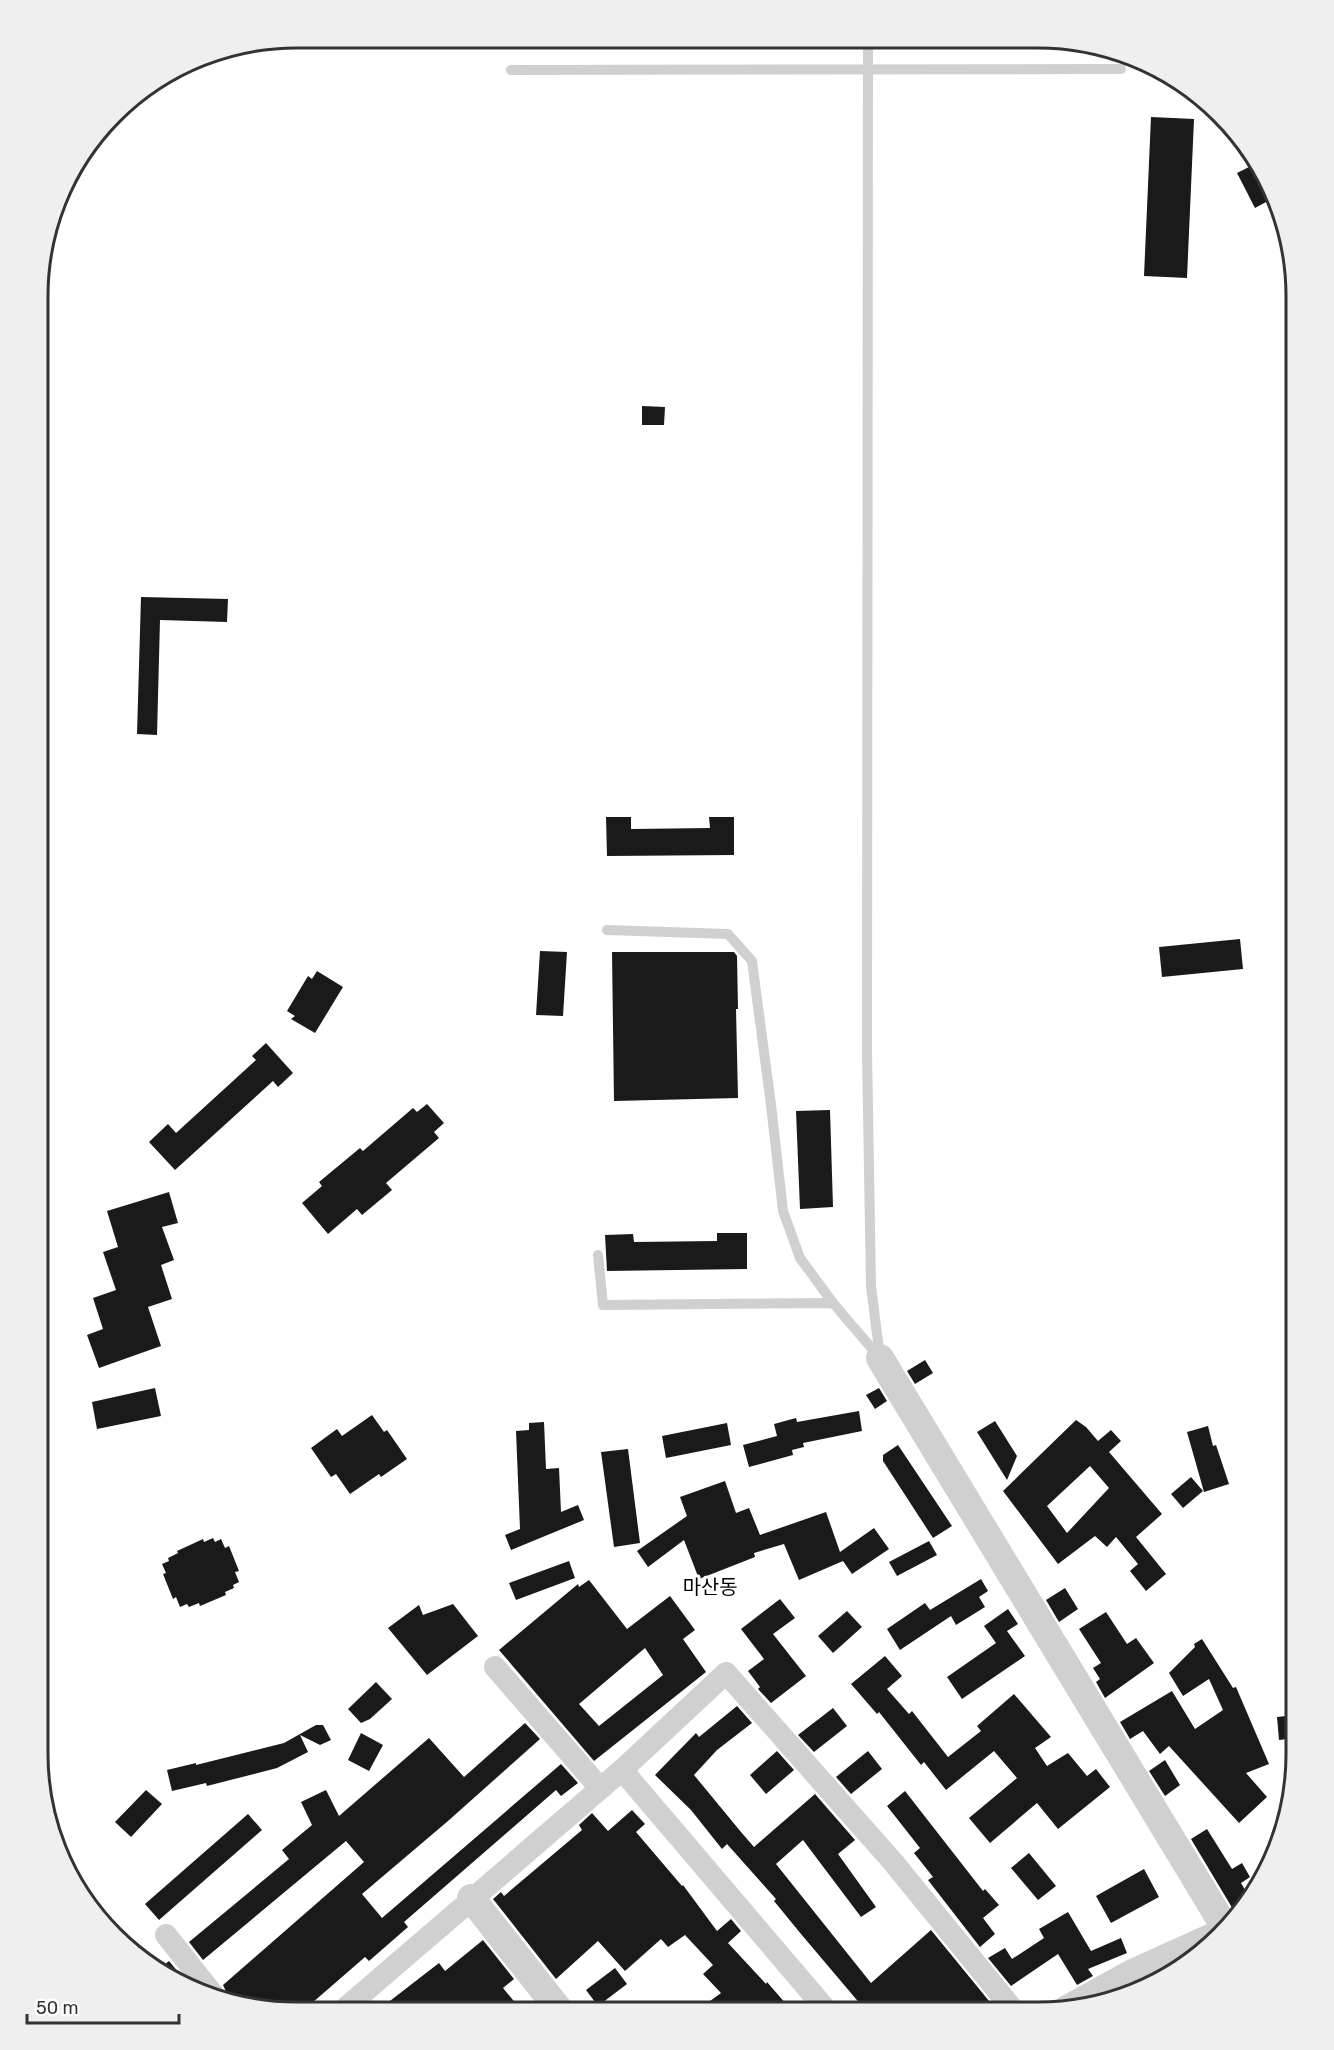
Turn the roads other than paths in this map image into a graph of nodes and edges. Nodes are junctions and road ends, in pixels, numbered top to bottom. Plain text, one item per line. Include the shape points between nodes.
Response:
1 (868, 48) edge
2 (868, 69) junction
3 (1121, 69) dead end
4 (511, 70) dead end
5 (607, 930) dead end
6 (598, 1255) dead end
7 (833, 1303) junction
8 (880, 1358) junction
9 (495, 1667) dead end
10 (622, 1770) junction
11 (600, 1788) junction
12 (471, 1898) junction
13 (1222, 1921) edge
14 (166, 1935) dead end
15 (1206, 1937) edge
16 (206, 1985) edge
17 (1081, 1998) edge
18 (352, 2002) edge
19 (553, 2002) edge
20 (819, 2002) edge
21 (1007, 2002) edge

1 - 2 lane
2 - 3 lane
2 - 4 lane
2 - 8 lane via 867,1029 871,1286
5 - 7 lane via 728,934 752,961 783,1211 800,1258
6 - 7 lane via 603,1305
7 - 8 lane
8 - 13 street
9 - 11 street
10 - 11 street
10 - 20 street
10 - 21 street via 726,1673 893,1862
11 - 12 street
12 - 18 street
12 - 19 street
14 - 16 street
15 - 17 street

